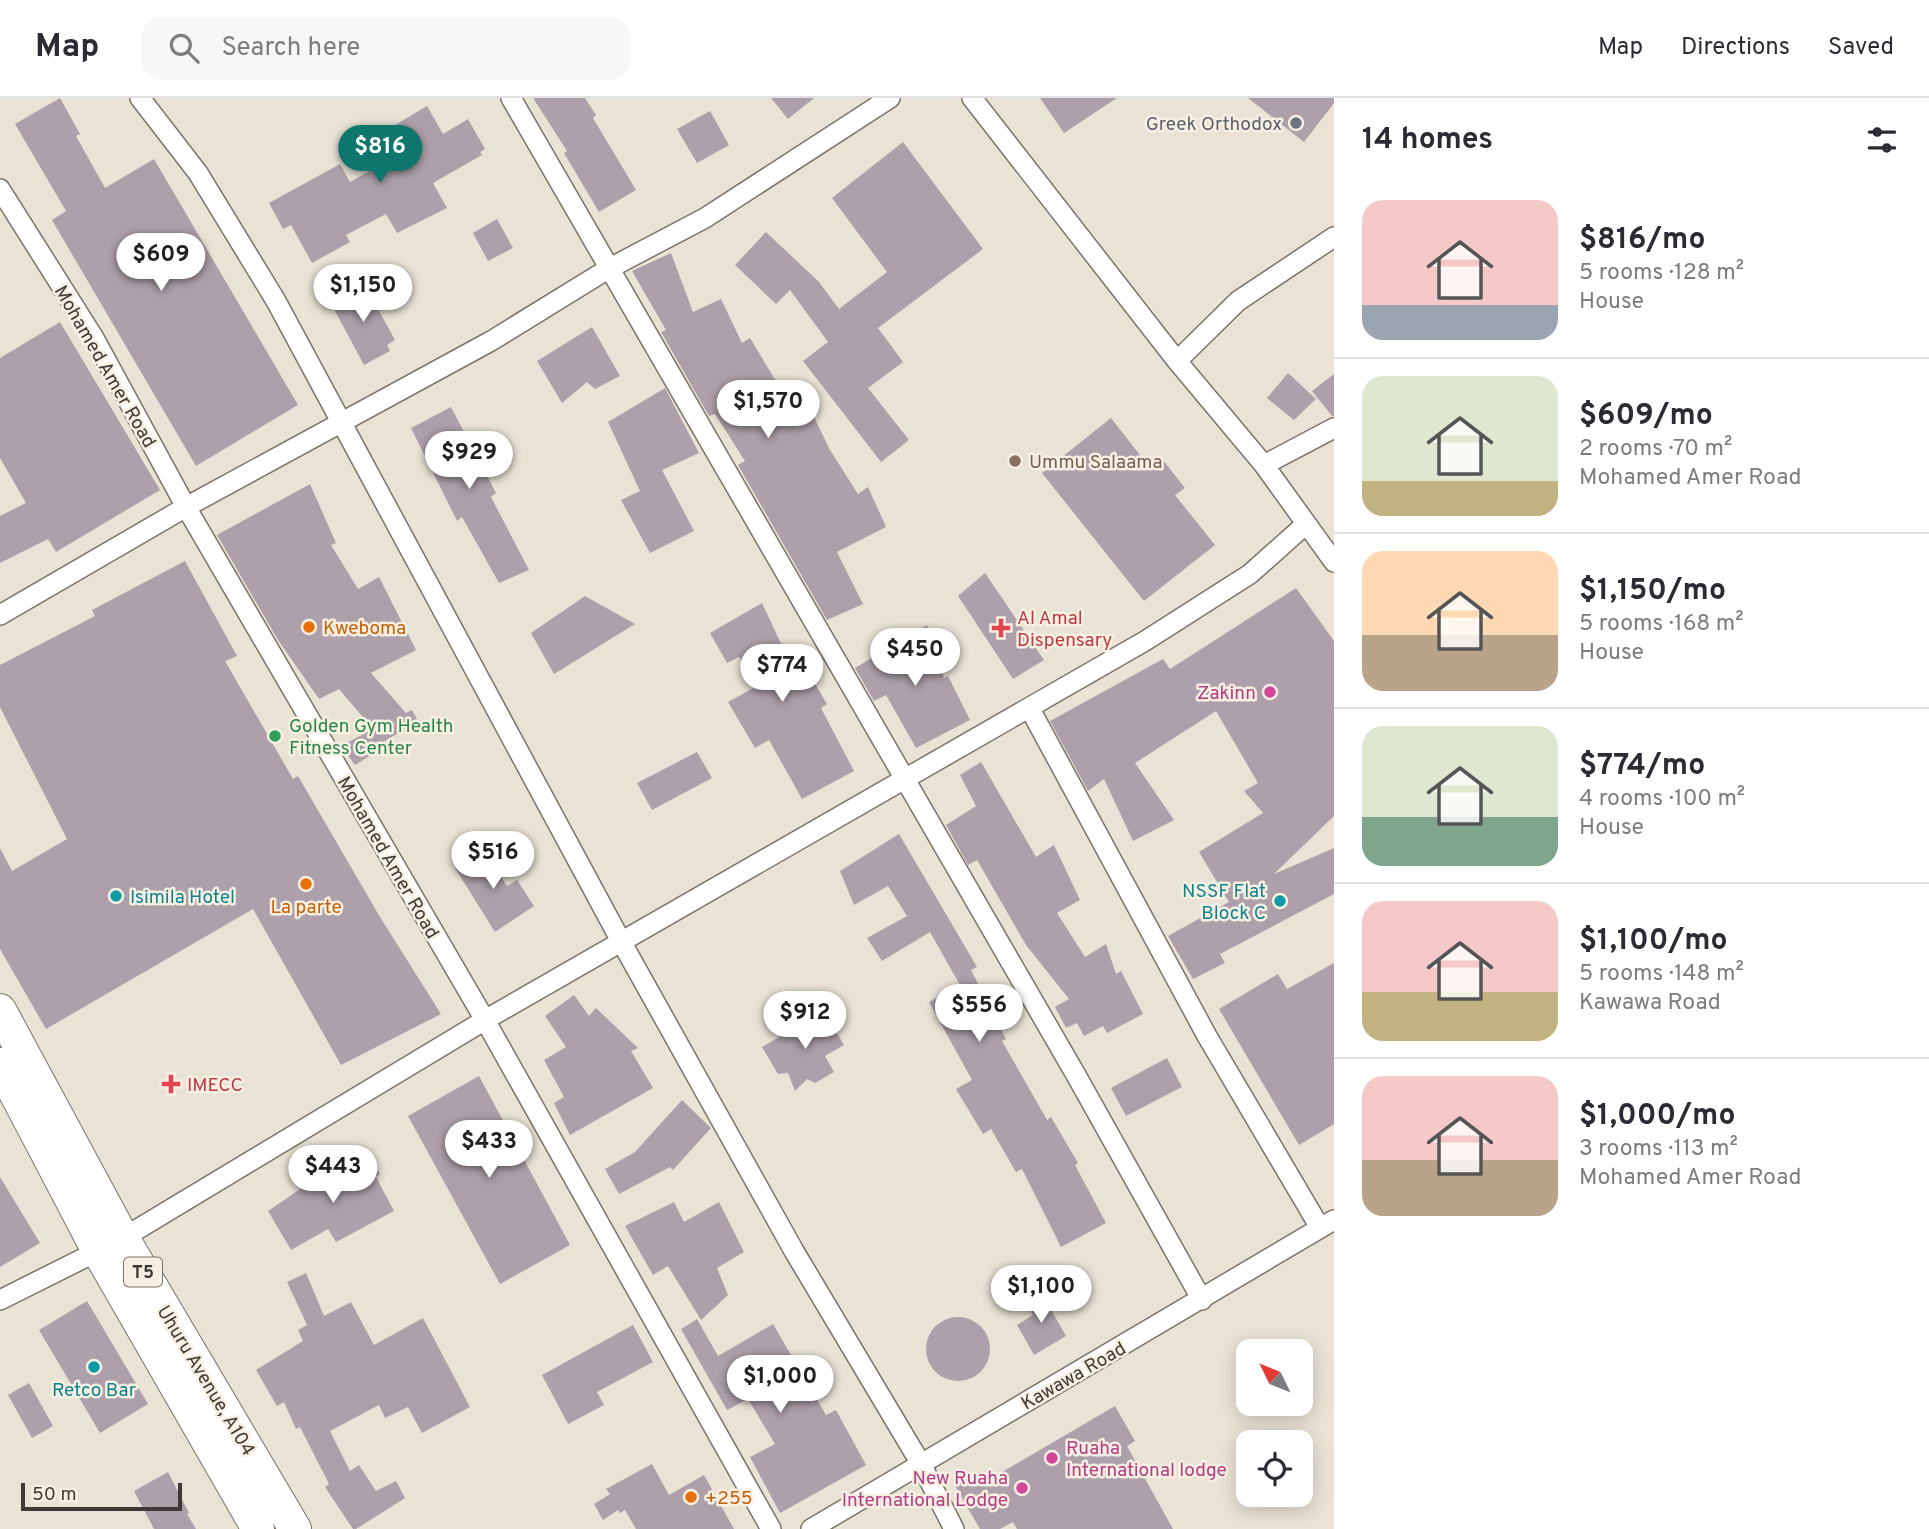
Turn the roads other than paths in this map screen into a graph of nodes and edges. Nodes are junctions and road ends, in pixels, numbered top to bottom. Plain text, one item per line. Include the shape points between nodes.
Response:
1 (140, 98) edge
2 (512, 98) edge
3 (890, 98) edge
4 (972, 98) edge
5 (0, 189) edge
6 (1334, 237) edge
7 (608, 269) junction
8 (1177, 361) junction
9 (339, 422) junction
10 (1334, 428) edge
11 (1264, 465) junction
12 (186, 507) junction
13 (1306, 524) junction
14 (1334, 562) edge
15 (0, 615) edge
16 (1030, 709) junction
17 (903, 779) junction
18 (622, 943) junction
19 (0, 1010) edge
20 (485, 1020) junction
21 (0, 1064) edge
22 (1327, 1223) edge
23 (111, 1245) junction
24 (0, 1300) edge
25 (1202, 1300) junction
26 (921, 1464) junction
27 (258, 1529) edge
28 (295, 1529) edge
29 (771, 1529) edge
30 (811, 1529) edge
31 (954, 1529) edge

1 - 9 street via 198,173 240,240
2 - 7 street
3 - 7 street via 705,218
4 - 8 street
5 - 12 street, Mohamed Amer Road via 94,338
6 - 8 street via 1238,301
7 - 9 street via 491,341
7 - 17 street
8 - 11 street
9 - 12 street
9 - 18 street
10 - 11 street
11 - 13 street
12 - 15 street
12 - 20 street, Mohamed Amer Road
13 - 14 street
13 - 16 street via 1251,574
16 - 17 street
16 - 22 street via 1207,1036
17 - 18 street
17 - 25 street
18 - 20 street
18 - 26 street via 794,1251
19 - 23 highway, Uhuru Avenue, A104 / T5
20 - 23 street
20 - 29 street, Mohamed Amer Road
21 - 23 highway, Uhuru Avenue, A104 / T5
22 - 25 street, Kawawa Road
23 - 24 street
23 - 27 highway, Uhuru Avenue, A104 / T5
23 - 28 highway, Uhuru Avenue, A104 / T5
25 - 26 street, Kawawa Road
26 - 30 street, Kawawa Road
26 - 31 street

